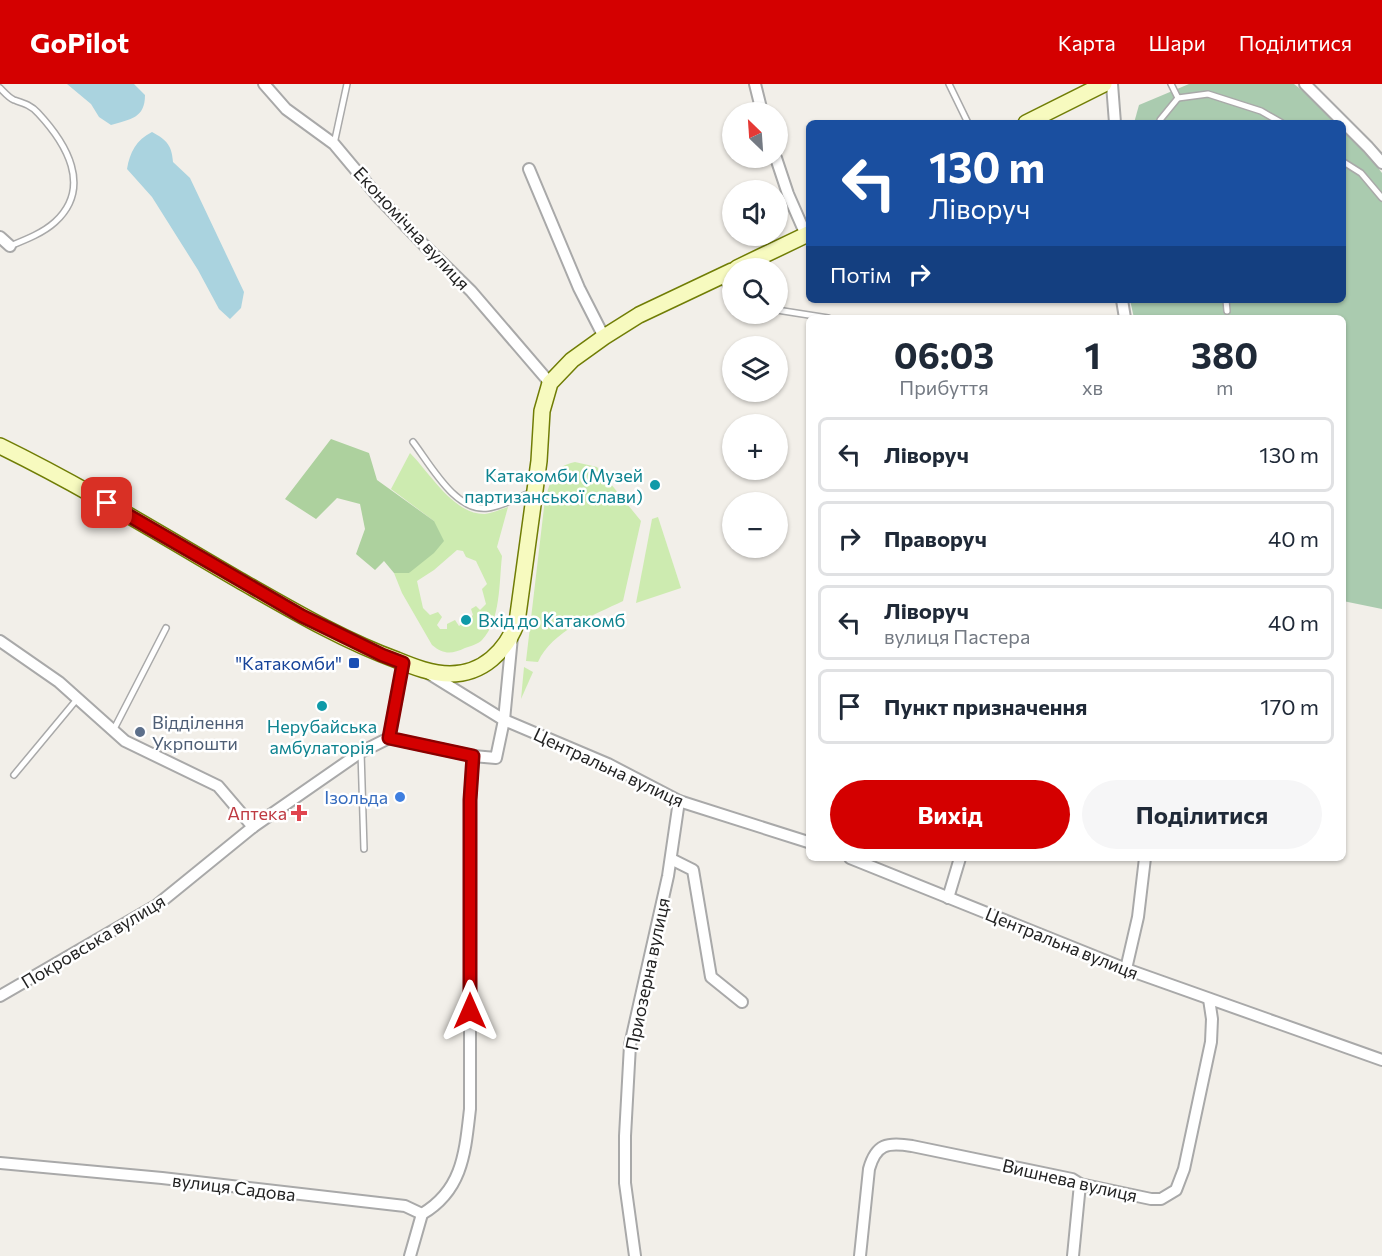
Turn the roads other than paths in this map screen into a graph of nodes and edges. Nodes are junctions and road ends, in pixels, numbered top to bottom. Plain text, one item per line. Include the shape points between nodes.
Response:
1 (264, 84) edge
2 (346, 84) edge
3 (755, 84) edge
4 (949, 84) edge
5 (1104, 84) edge
6 (1112, 84) edge
7 (1171, 84) edge
8 (1305, 84) edge
9 (0, 88) edge
10 (1178, 98) junction
11 (760, 102) edge
12 (967, 120) edge
13 (1032, 120) edge
14 (1115, 120) edge
15 (1160, 120) edge
16 (1277, 120) edge
17 (1341, 120) edge
18 (1346, 125) edge
19 (334, 144) junction
20 (1382, 163) edge
21 (1346, 164) edge
22 (779, 168) edge
23 (529, 169) dead end
24 (1382, 198) edge
25 (806, 232) edge
26 (806, 234) edge
27 (0, 237) edge
28 (10, 246) joint
29 (758, 258) edge
30 (722, 276) edge
31 (1226, 303) edge
32 (1227, 311) dead end
33 (788, 312) edge
34 (809, 315) edge
35 (604, 337) junction
36 (550, 383) junction
37 (413, 442) dead end
38 (0, 446) edge
39 (534, 492) junction
40 (166, 628) dead end
41 (512, 635) junction
42 (0, 641) edge
43 (403, 663) junction
44 (420, 669) junction
45 (78, 698) junction
46 (504, 720) junction
47 (114, 729) junction
48 (389, 738) junction
49 (361, 752) junction
50 (473, 756) junction
51 (14, 775) dead end
52 (679, 801) junction
53 (253, 827) junction
54 (806, 841) edge
55 (364, 849) dead end
56 (671, 859) junction
57 (857, 861) edge
58 (959, 861) edge
59 (1145, 861) edge
60 (948, 898) junction
61 (1126, 969) junction
62 (0, 996) edge
63 (1209, 999) junction
64 (742, 1002) dead end
65 (1382, 1060) edge
66 (0, 1163) edge
67 (1080, 1184) junction
68 (422, 1214) junction
69 (410, 1256) edge
70 (635, 1256) edge
71 (860, 1256) edge
72 (1073, 1256) edge

1 - 19 street, Економічна вулиця via 286,109
2 - 19 lane
3 - 11 street
4 - 12 lane
5 - 13 street
6 - 14 street
7 - 10 lane
8 - 17 street
9 - 28 lane via 12,99 37,111 65,148 73,168 74,189 55,222
10 - 15 lane
10 - 16 lane via 1208,94
18 - 20 street
19 - 36 street, Економічна вулиця via 380,199 471,291
21 - 24 lane via 1361,173
22 - 25 street
23 - 35 street
26 - 29 street
27 - 28 street
30 - 35 street via 639,315
31 - 32 lane
33 - 34 lane
35 - 36 street via 572,360
36 - 39 street via 542,411
37 - 39 lane via 452,494 473,508 487,508
38 - 43 street via 47,468 302,616
39 - 41 street
40 - 47 lane
41 - 44 street via 494,658 467,672 450,674
41 - 46 street
42 - 45 street
43 - 44 street
43 - 48 street
44 - 46 street, Центральна вулиця
45 - 47 street
45 - 51 lane
46 - 50 street via 496,758
46 - 52 street, Центральна вулиця via 608,764
47 - 53 street via 125,741 218,786
48 - 49 street, Покровська вулиця
48 - 50 street
49 - 53 street, Покровська вулиця
49 - 55 lane
50 - 68 street via 471,1108 464,1155 452,1187 437,1205
52 - 54 street, Центральна вулиця
52 - 56 street, Приозерна вулиця
53 - 62 street, Покровська вулиця via 157,905
56 - 64 street via 693,870 711,977
56 - 70 street, Приозерна вулиця via 630,1045 625,1183
57 - 60 street, Центральна вулиця
58 - 60 street
59 - 61 street
60 - 61 street, Центральна вулиця
61 - 63 street, Центральна вулиця
63 - 65 street, Центральна вулиця
63 - 67 street, Вишнева вулиця via 1211,1042 1176,1190 1161,1198 1151,1198
66 - 68 street, вулиця Садова via 405,1206
67 - 71 street, Вишнева вулиця via 1072,1179 888,1144 873,1155 869,1169
67 - 72 street
68 - 69 street

